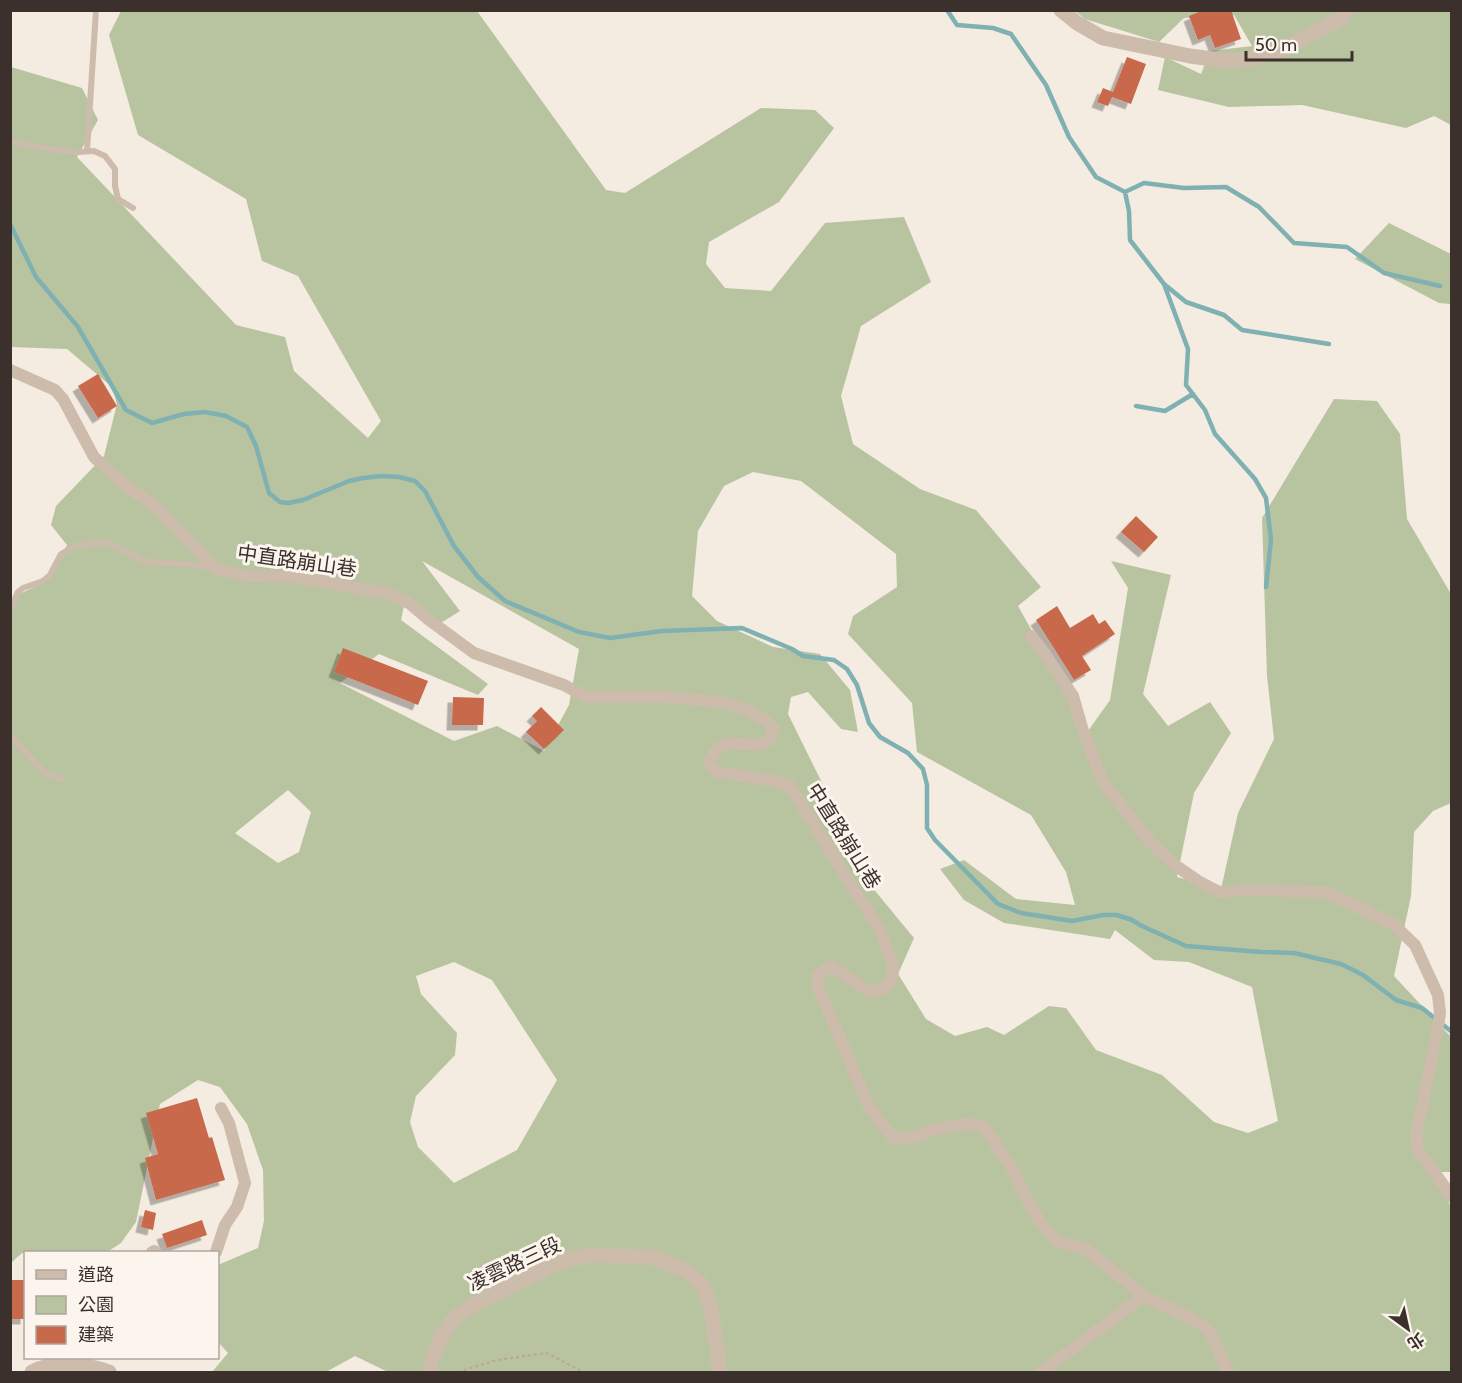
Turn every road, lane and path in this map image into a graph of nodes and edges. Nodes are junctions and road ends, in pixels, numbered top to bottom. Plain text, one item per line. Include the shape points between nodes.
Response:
1 (96, 10) edge
2 (1061, 10) edge
3 (1346, 10) edge
4 (10, 142) edge
5 (87, 152) junction
6 (133, 208) dead end
7 (10, 370) edge
8 (215, 568) junction
9 (10, 610) edge
10 (1031, 636) dead end
11 (10, 735) edge
12 (61, 779) dead end
13 (221, 1108) dead end
14 (1452, 1197) edge
15 (216, 1251) edge
16 (1144, 1296) junction
17 (36, 1367) edge
18 (109, 1372) edge
19 (430, 1372) edge
20 (458, 1372) edge
21 (583, 1372) edge
22 (718, 1372) edge
23 (1041, 1372) edge
24 (1228, 1372) edge

1 - 5 lane
2 - 3 street via 1103,38 1228,61 1287,47 1342,18
4 - 5 lane
5 - 6 lane via 105,156 115,169 118,199
7 - 8 street, 中直路崩山巷 via 55,390 94,457 157,508
8 - 9 lane via 147,562 104,542 75,546 62,554 43,581 22,588
8 - 16 street, 中直路崩山巷 via 248,576 294,577 389,594 409,603 474,653 564,685 586,697 669,697 727,703 766,721 774,729 768,740 759,745 728,743 717,749 710,761 716,772 790,786 880,930 893,965 892,979 884,989 870,992 831,966 818,975 818,988 867,1102 894,1138 918,1137 965,1124 981,1125 1012,1169 1044,1227 1058,1242 1086,1249
10 - 14 street via 1073,696 1103,782 1149,841 1172,863 1219,892 1326,892 1393,924 1415,945 1438,995 1440,1012 1417,1148
11 - 12 lane via 44,772
13 - 15 street via 229,1123 245,1183
16 - 23 street
16 - 24 street, 中直路崩山巷 via 1210,1332
17 - 18 street via 80,1365
19 - 22 street, 凌雲路三段 via 441,1335 455,1317 557,1263 590,1255 652,1257 685,1270 701,1283 710,1304
20 - 21 path via 497,1360 547,1353

